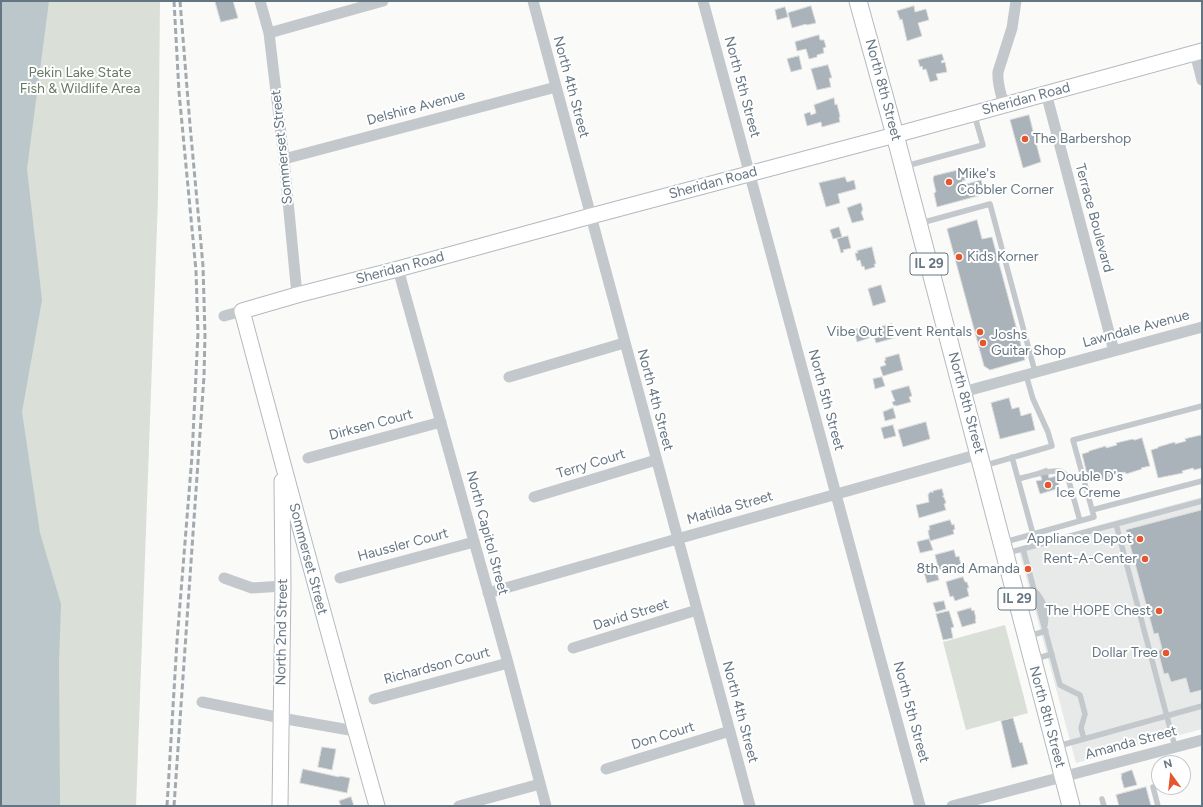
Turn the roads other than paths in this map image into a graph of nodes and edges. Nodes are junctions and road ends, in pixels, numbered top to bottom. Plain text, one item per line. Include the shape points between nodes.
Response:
1 (260, 1) edge
2 (383, 1) edge
3 (533, 1) edge
4 (703, 1) edge
5 (858, 1) edge
6 (1016, 1) edge
7 (269, 33) junction
8 (1198, 52) edge
9 (1202, 80) edge
10 (556, 87) junction
11 (1046, 93) junction
12 (1004, 105) junction
13 (974, 113) junction
14 (895, 135) junction
15 (284, 159) junction
16 (904, 166) junction
17 (750, 173) junction
18 (590, 216) junction
19 (919, 224) junction
20 (398, 269) junction
21 (297, 295) junction
22 (242, 311) junction
23 (224, 316) dead end
24 (1202, 327) edge
25 (624, 343) junction
26 (1114, 351) junction
27 (1031, 373) junction
28 (509, 377) dead end
29 (963, 392) junction
30 (1202, 406) edge
31 (441, 422) junction
32 (1012, 457) junction
33 (308, 458) dead end
34 (282, 459) junction
35 (656, 460) junction
36 (981, 460) junction
37 (1018, 479) junction
38 (1202, 481) edge
39 (836, 494) junction
40 (534, 497) dead end
41 (1202, 501) edge
42 (1092, 510) junction
43 (1080, 521) junction
44 (1116, 524) junction
45 (1033, 534) junction
46 (677, 539) junction
47 (474, 542) junction
48 (1004, 548) junction
49 (1023, 549) junction
50 (224, 578) dead end
51 (340, 578) dead end
52 (283, 586) junction
53 (488, 593) junction
54 (697, 610) junction
55 (1045, 629) junction
56 (1026, 636) junction
57 (573, 648) dead end
58 (1052, 654) junction
59 (1032, 660) junction
60 (508, 663) junction
61 (374, 699) dead end
62 (202, 702) dead end
63 (1202, 706) edge
64 (1167, 716) junction
65 (281, 718) junction
66 (355, 731) junction
67 (730, 731) junction
68 (1084, 739) junction
69 (1202, 740) edge
70 (1056, 747) junction
71 (1175, 747) junction
72 (606, 770) dead end
73 (1063, 777) junction
74 (540, 784) junction
75 (1155, 795) edge
76 (1102, 799) dead end
77 (280, 806) edge
78 (377, 806) edge
79 (459, 806) edge
80 (546, 806) edge
81 (750, 806) edge
82 (920, 806) edge
83 (952, 806) edge
84 (1071, 806) edge
85 (1104, 806) edge
86 (1158, 806) edge

1 - 7 street, Sommerset Street
2 - 7 street
3 - 10 street, North 4th Street
4 - 17 street, North 5th Street
5 - 14 main road, North 8th Street / IL 29
6 - 12 street via 1012,28 997,77
7 - 15 street, Sommerset Street
8 - 9 street
8 - 11 main road, Sheridan Road
10 - 15 street, Delshire Avenue
10 - 18 street, North 4th Street
11 - 12 main road, Sheridan Road
11 - 26 street, Terrace Boulevard
12 - 13 main road, Sheridan Road
13 - 14 main road, Sheridan Road
13 - 16 lane via 983,145
14 - 16 main road, North 8th Street / IL 29
14 - 17 main road, Sheridan Road
15 - 21 street, Sommerset Street
16 - 19 main road, North 8th Street / IL 29
17 - 18 main road, Sheridan Road
17 - 39 street, North 5th Street
18 - 20 main road, Sheridan Road
18 - 25 street, North 4th Street
19 - 27 lane via 990,204
19 - 29 main road, North 8th Street / IL 29
20 - 21 main road, Sheridan Road
20 - 31 street, North Capitol Street
21 - 22 main road, Sheridan Road
22 - 23 street, Sheridan Road
22 - 34 main road, Sommerset Street
24 - 26 street, Lawndale Avenue
25 - 28 street
25 - 35 street, North 4th Street
26 - 27 street, Lawndale Avenue
27 - 29 street, Lawndale Avenue
27 - 32 lane via 1033,399 1052,446
29 - 36 main road, North 8th Street / IL 29
30 - 42 lane via 1073,440
31 - 33 street, Dirksen Court
31 - 47 street, North Capitol Street
32 - 36 lane
32 - 37 lane
34 - 52 main road, North 2nd Street
34 - 66 main road, Sommerset Street
35 - 40 street, Terry Court
35 - 46 street, North 4th Street
36 - 39 street, Matilda Street
36 - 48 main road, North 8th Street / IL 29
37 - 43 lane via 1052,471 1066,474
37 - 45 lane
38 - 42 lane
39 - 46 street, Matilda Street
39 - 82 street, North 5th Street
41 - 44 lane
42 - 43 lane via 1094,517
43 - 45 lane
44 - 49 lane
44 - 64 lane
45 - 48 lane
46 - 53 street, Matilda Street
46 - 54 street, North 4th Street
47 - 51 street, Haussler Court
47 - 53 street, North Capitol Street
48 - 49 lane
48 - 56 main road, North 8th Street / IL 29
49 - 55 lane
50 - 52 street via 252,588
52 - 65 main road, North 2nd Street
53 - 60 street, North Capitol Street
54 - 57 street, David Street
54 - 67 street, North 4th Street
55 - 56 lane
55 - 58 lane
56 - 59 main road, North 8th Street / IL 29
58 - 59 lane
58 - 68 lane via 1060,685 1080,695 1085,714 1082,728
59 - 70 main road, North 8th Street / IL 29
60 - 61 street, Richardson Court
60 - 74 street, North Capitol Street
62 - 65 street
63 - 64 lane
64 - 68 lane
64 - 71 lane
65 - 66 street
65 - 77 main road, North 2nd Street
66 - 78 main road, Sommerset Street
67 - 72 street, Don Court
67 - 81 street, North 4th Street
68 - 70 lane
69 - 71 street, Amanda Street
70 - 73 main road, North 8th Street / IL 29
71 - 73 street, Amanda Street
73 - 83 street, Amanda Street
73 - 84 main road, North 8th Street / IL 29
74 - 79 street
74 - 80 street, North Capitol Street
75 - 86 lane
76 - 85 lane

